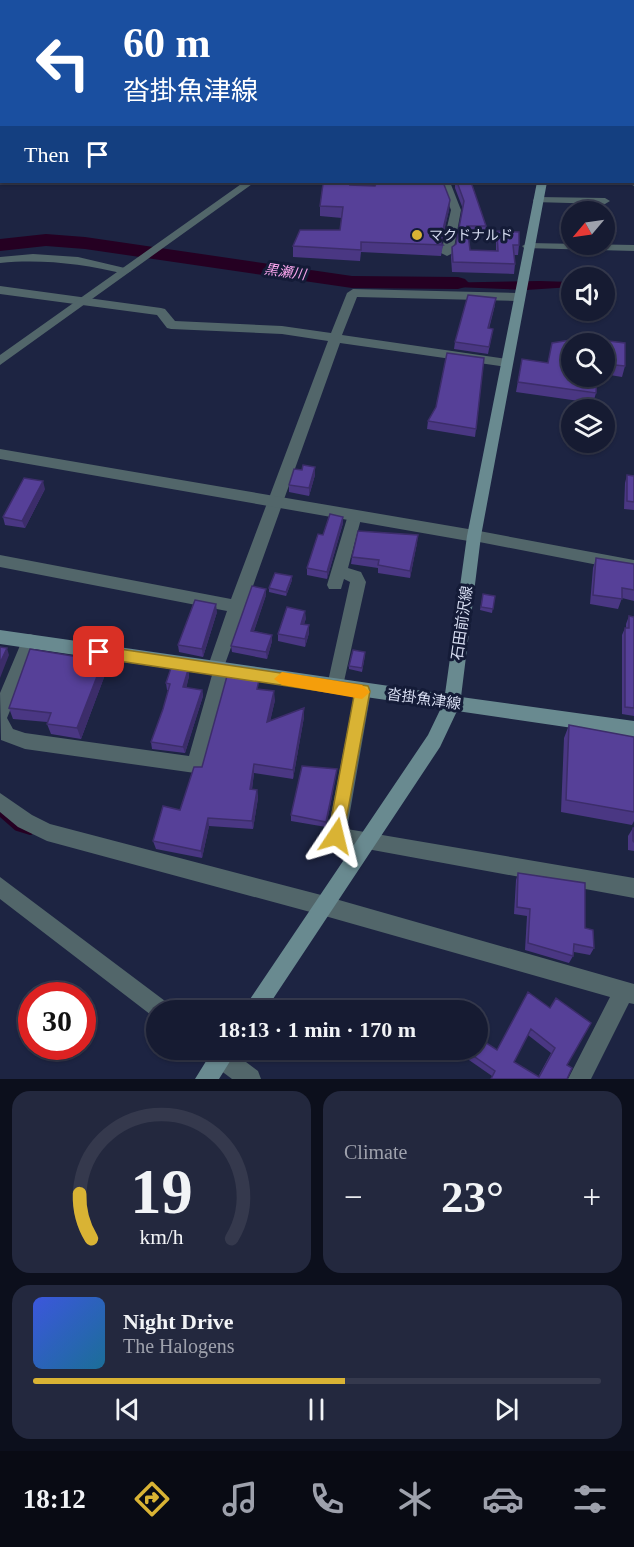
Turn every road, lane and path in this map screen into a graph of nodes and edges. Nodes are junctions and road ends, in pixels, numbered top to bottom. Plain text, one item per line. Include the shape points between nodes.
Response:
1 (249, 183) edge
2 (445, 183) edge
3 (542, 183) edge
4 (538, 200) junction
5 (604, 201) dead end
6 (528, 246) junction
7 (634, 248) edge
8 (447, 253) dead end
9 (0, 260) edge
10 (130, 267) junction
11 (0, 290) edge
12 (517, 297) junction
13 (82, 302) junction
14 (335, 338) junction
15 (0, 361) edge
16 (507, 363) junction
17 (0, 454) edge
18 (274, 501) junction
19 (355, 515) junction
20 (474, 536) junction
21 (0, 561) edge
22 (634, 566) edge
23 (236, 606) junction
24 (0, 637) edge
25 (30, 641) junction
26 (219, 669) junction
27 (335, 686) junction
28 (363, 691) junction
29 (452, 703) junction
30 (0, 714) edge
31 (0, 723) edge
32 (634, 729) edge
33 (0, 801) edge
34 (368, 843) junction
35 (0, 886) edge
36 (634, 888) edge
37 (325, 906) junction
38 (629, 992) edge
39 (148, 1000) edge
40 (261, 1000) edge
41 (216, 1060) edge
42 (229, 1060) edge
43 (206, 1079) edge
44 (250, 1079) edge
45 (579, 1079) edge

1 - 10 street
2 - 8 street via 456,210
3 - 4 main road, 石田前沢線
4 - 5 street
4 - 6 main road, 石田前沢線
6 - 7 street
6 - 12 main road, 石田前沢線
9 - 10 street via 65,257
10 - 13 street
11 - 13 street
12 - 14 street via 353,293
12 - 16 main road, 石田前沢線
13 - 14 street via 161,312 171,325 282,330
13 - 15 street
14 - 16 street
14 - 18 street
16 - 20 main road, 石田前沢線
17 - 18 street
18 - 19 street
18 - 23 street
19 - 20 street
19 - 27 street via 337,579 356,576 358,582
20 - 22 street
20 - 29 main road, 石田前沢線
21 - 23 street
23 - 26 street
24 - 25 main road, 沓掛魚津線
25 - 26 main road, 沓掛魚津線
25 - 30 street
26 - 27 main road, 沓掛魚津線
26 - 31 street via 195,765 25,741 7,735
27 - 28 main road, 沓掛魚津線
28 - 29 main road, 沓掛魚津線
28 - 34 street via 336,836
29 - 32 main road, 沓掛魚津線
29 - 34 main road, 石田前沢線 via 434,741
33 - 37 street via 47,832
34 - 36 street
34 - 37 main road, 石田前沢線
35 - 39 street
37 - 38 street
37 - 40 main road, 石田前沢線
38 - 45 street
41 - 43 main road
42 - 44 street

